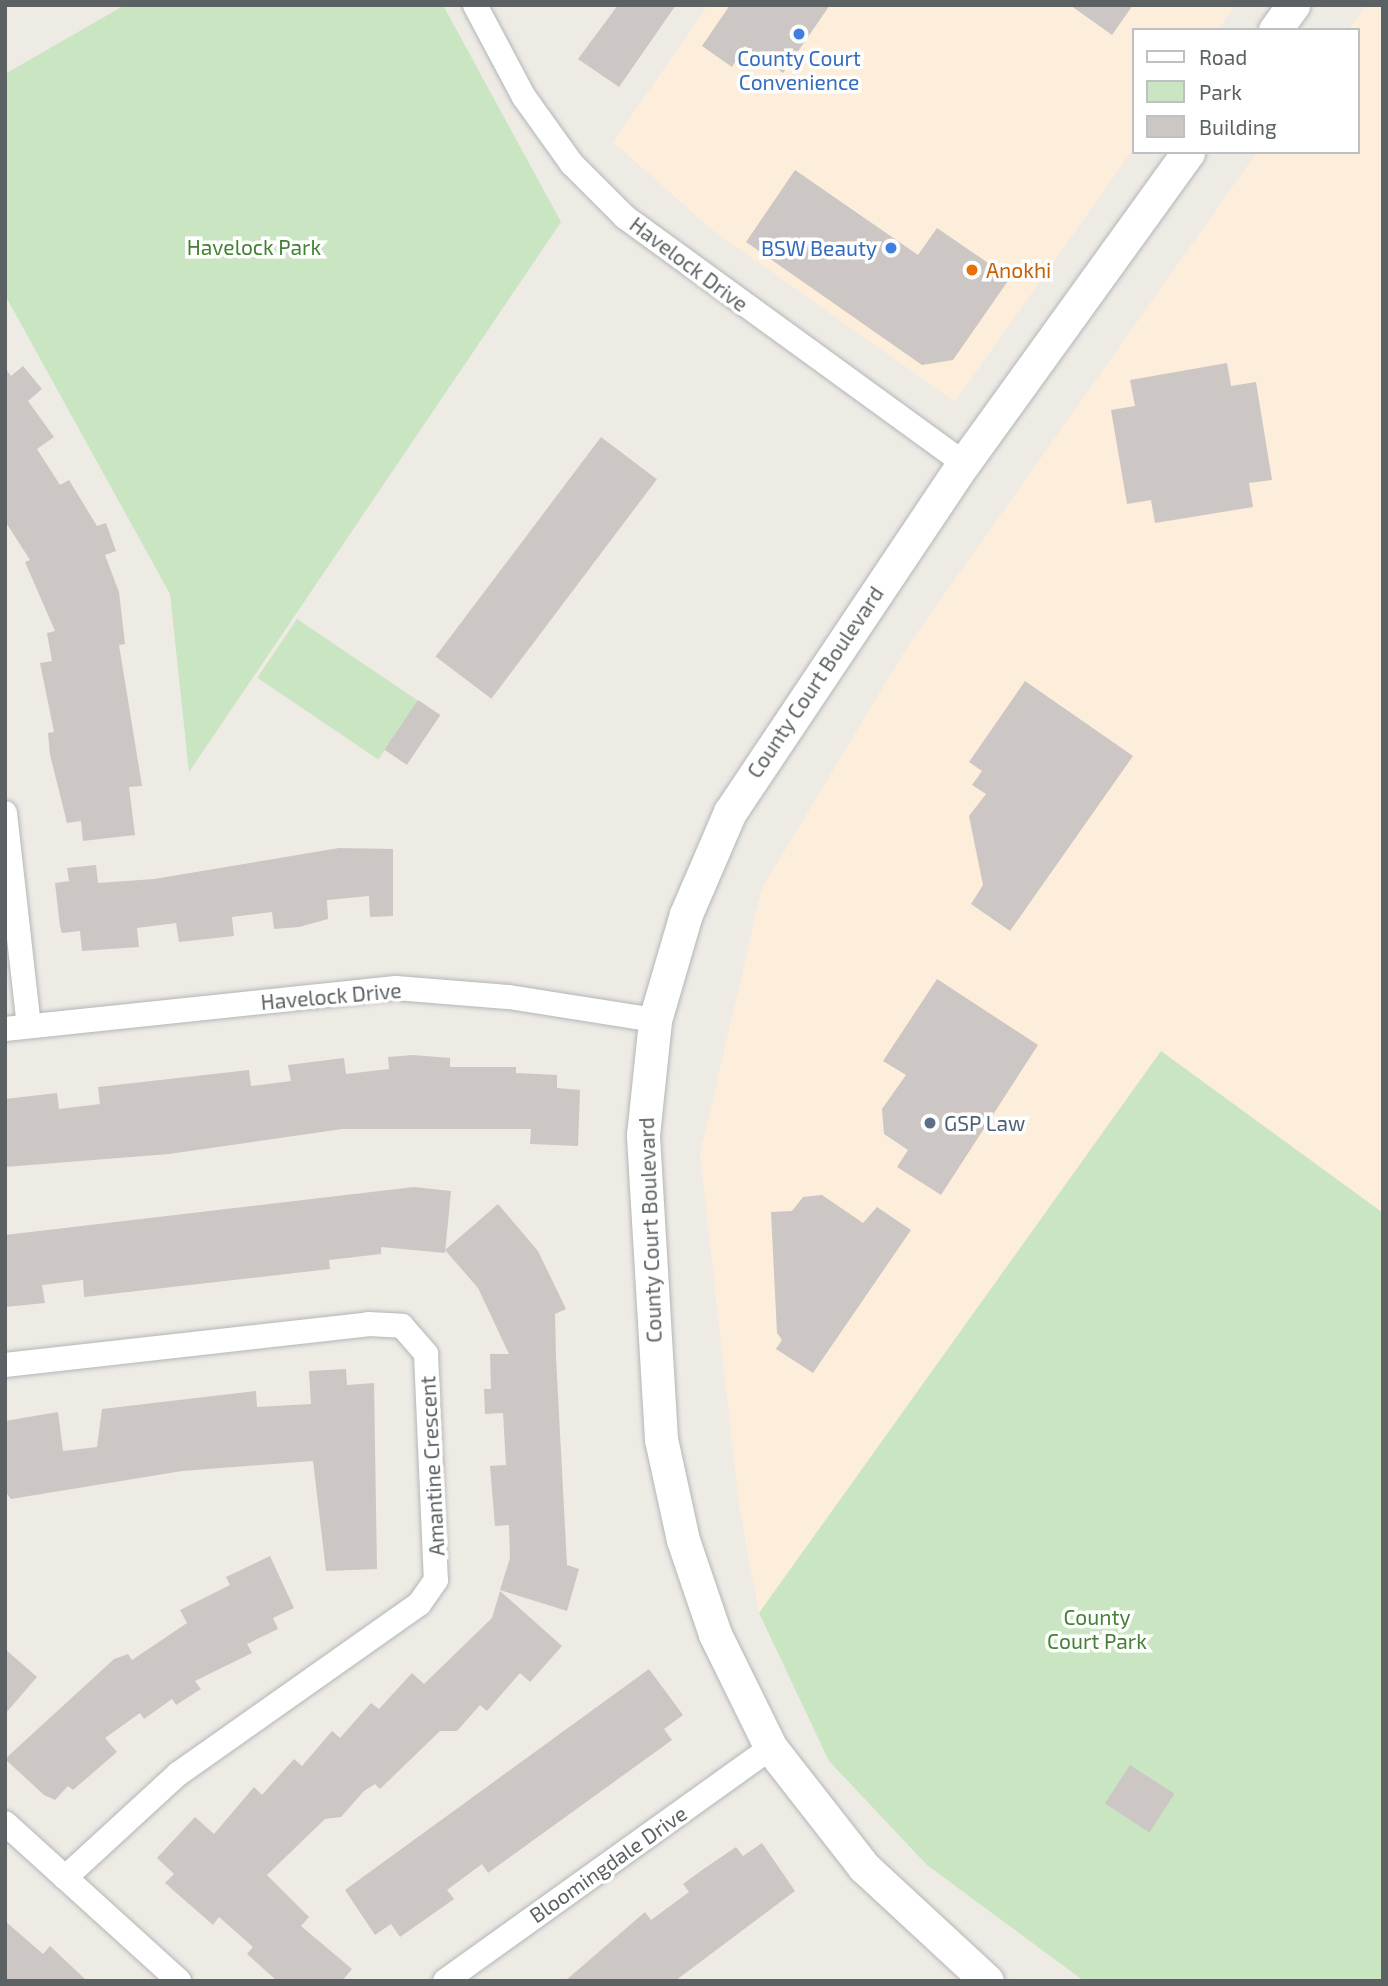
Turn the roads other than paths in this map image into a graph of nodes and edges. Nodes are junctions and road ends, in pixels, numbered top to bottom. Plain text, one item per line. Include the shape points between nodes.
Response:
1 (475, 5) edge
2 (1293, 5) edge
3 (1276, 28) edge
4 (1187, 154) edge
5 (964, 463) junction
6 (5, 813) edge
7 (655, 1020) junction
8 (17, 1028) edge
9 (5, 1365) edge
10 (771, 1748) junction
11 (5, 1823) edge
12 (65, 1878) junction
13 (179, 1981) edge
14 (445, 1981) edge
15 (987, 1981) edge

1 - 5 street, Havelock Drive via 524,97 572,164 625,217
2 - 3 street
4 - 5 street, County Court Boulevard
5 - 7 street, County Court Boulevard via 730,811 686,914
6 - 8 street
7 - 8 street, Havelock Drive via 509,997 396,988
7 - 10 street, County Court Boulevard via 643,1135 661,1439 683,1540 715,1634
9 - 12 street, Amantine Crescent via 368,1324 402,1326 426,1354 436,1580 419,1604 179,1773
10 - 14 street, Bloomingdale Drive
10 - 15 street, County Court Boulevard via 864,1867
11 - 12 street
12 - 13 street

